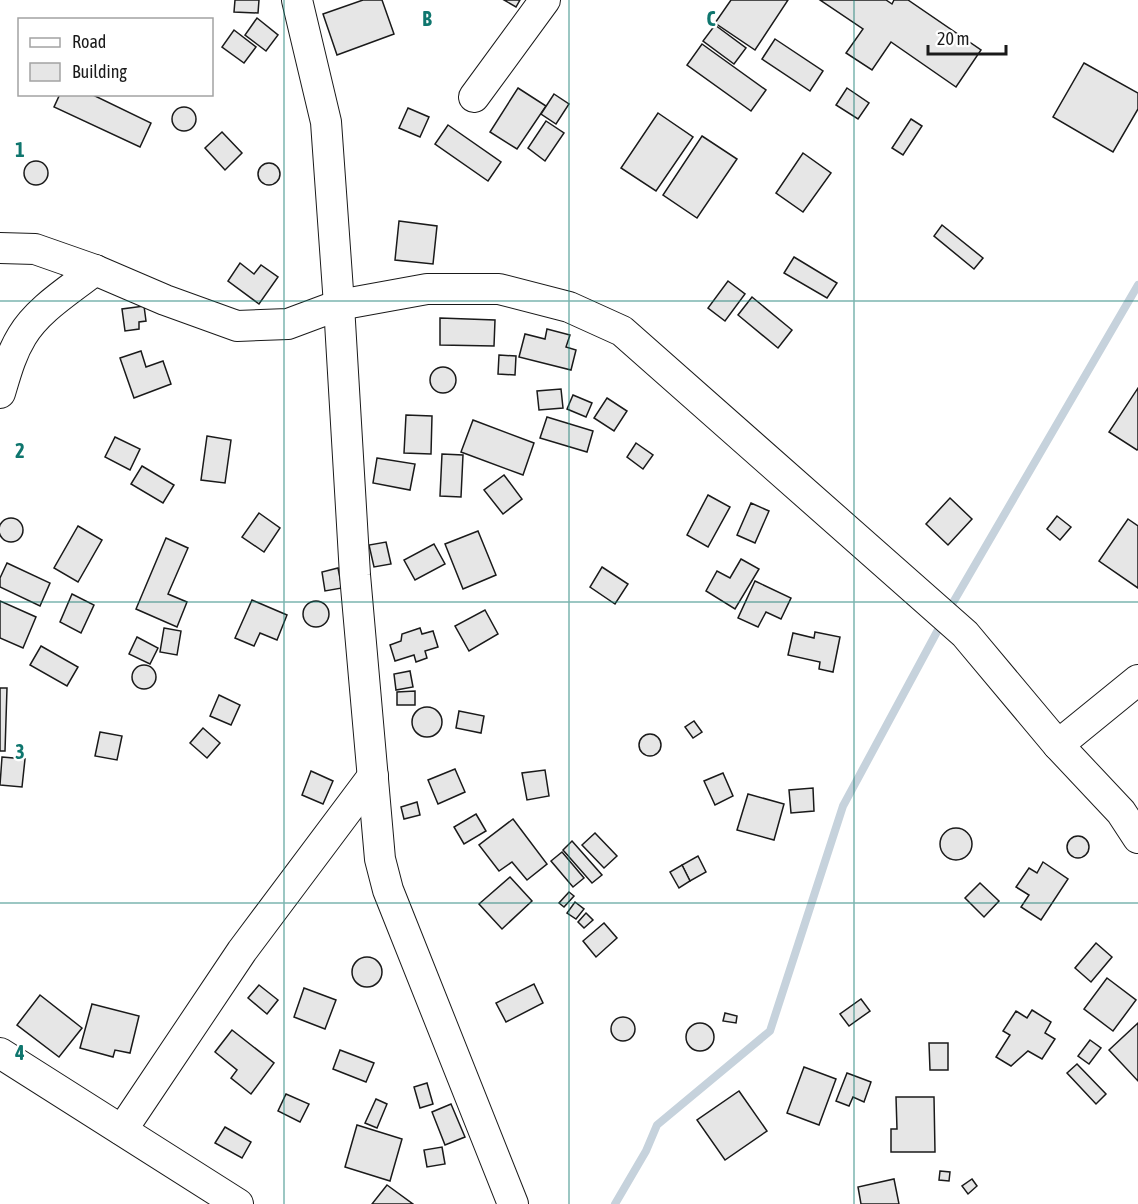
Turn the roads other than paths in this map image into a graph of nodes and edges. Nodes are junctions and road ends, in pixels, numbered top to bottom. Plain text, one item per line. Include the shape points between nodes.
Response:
1 (297, 0) edge
2 (545, 0) edge
3 (474, 97) dead end
4 (0, 248) edge
5 (95, 270) junction
6 (339, 305) junction
7 (0, 393) edge
8 (1138, 680) edge
9 (1058, 745) junction
10 (373, 776) junction
11 (1138, 838) edge
12 (0, 1053) edge
13 (122, 1130) junction
14 (238, 1204) edge
15 (513, 1204) edge

1 - 6 street via 326,122
2 - 3 street
4 - 5 street via 34,249
5 - 6 street via 237,326 288,324
5 - 7 street via 44,311 23,334
6 - 9 street via 427,289 499,289 569,307 622,331 965,634
6 - 10 street via 355,575
8 - 9 street
9 - 11 street via 1121,812
10 - 13 street via 242,951
10 - 15 street via 380,859 388,890
12 - 13 street
13 - 14 street

